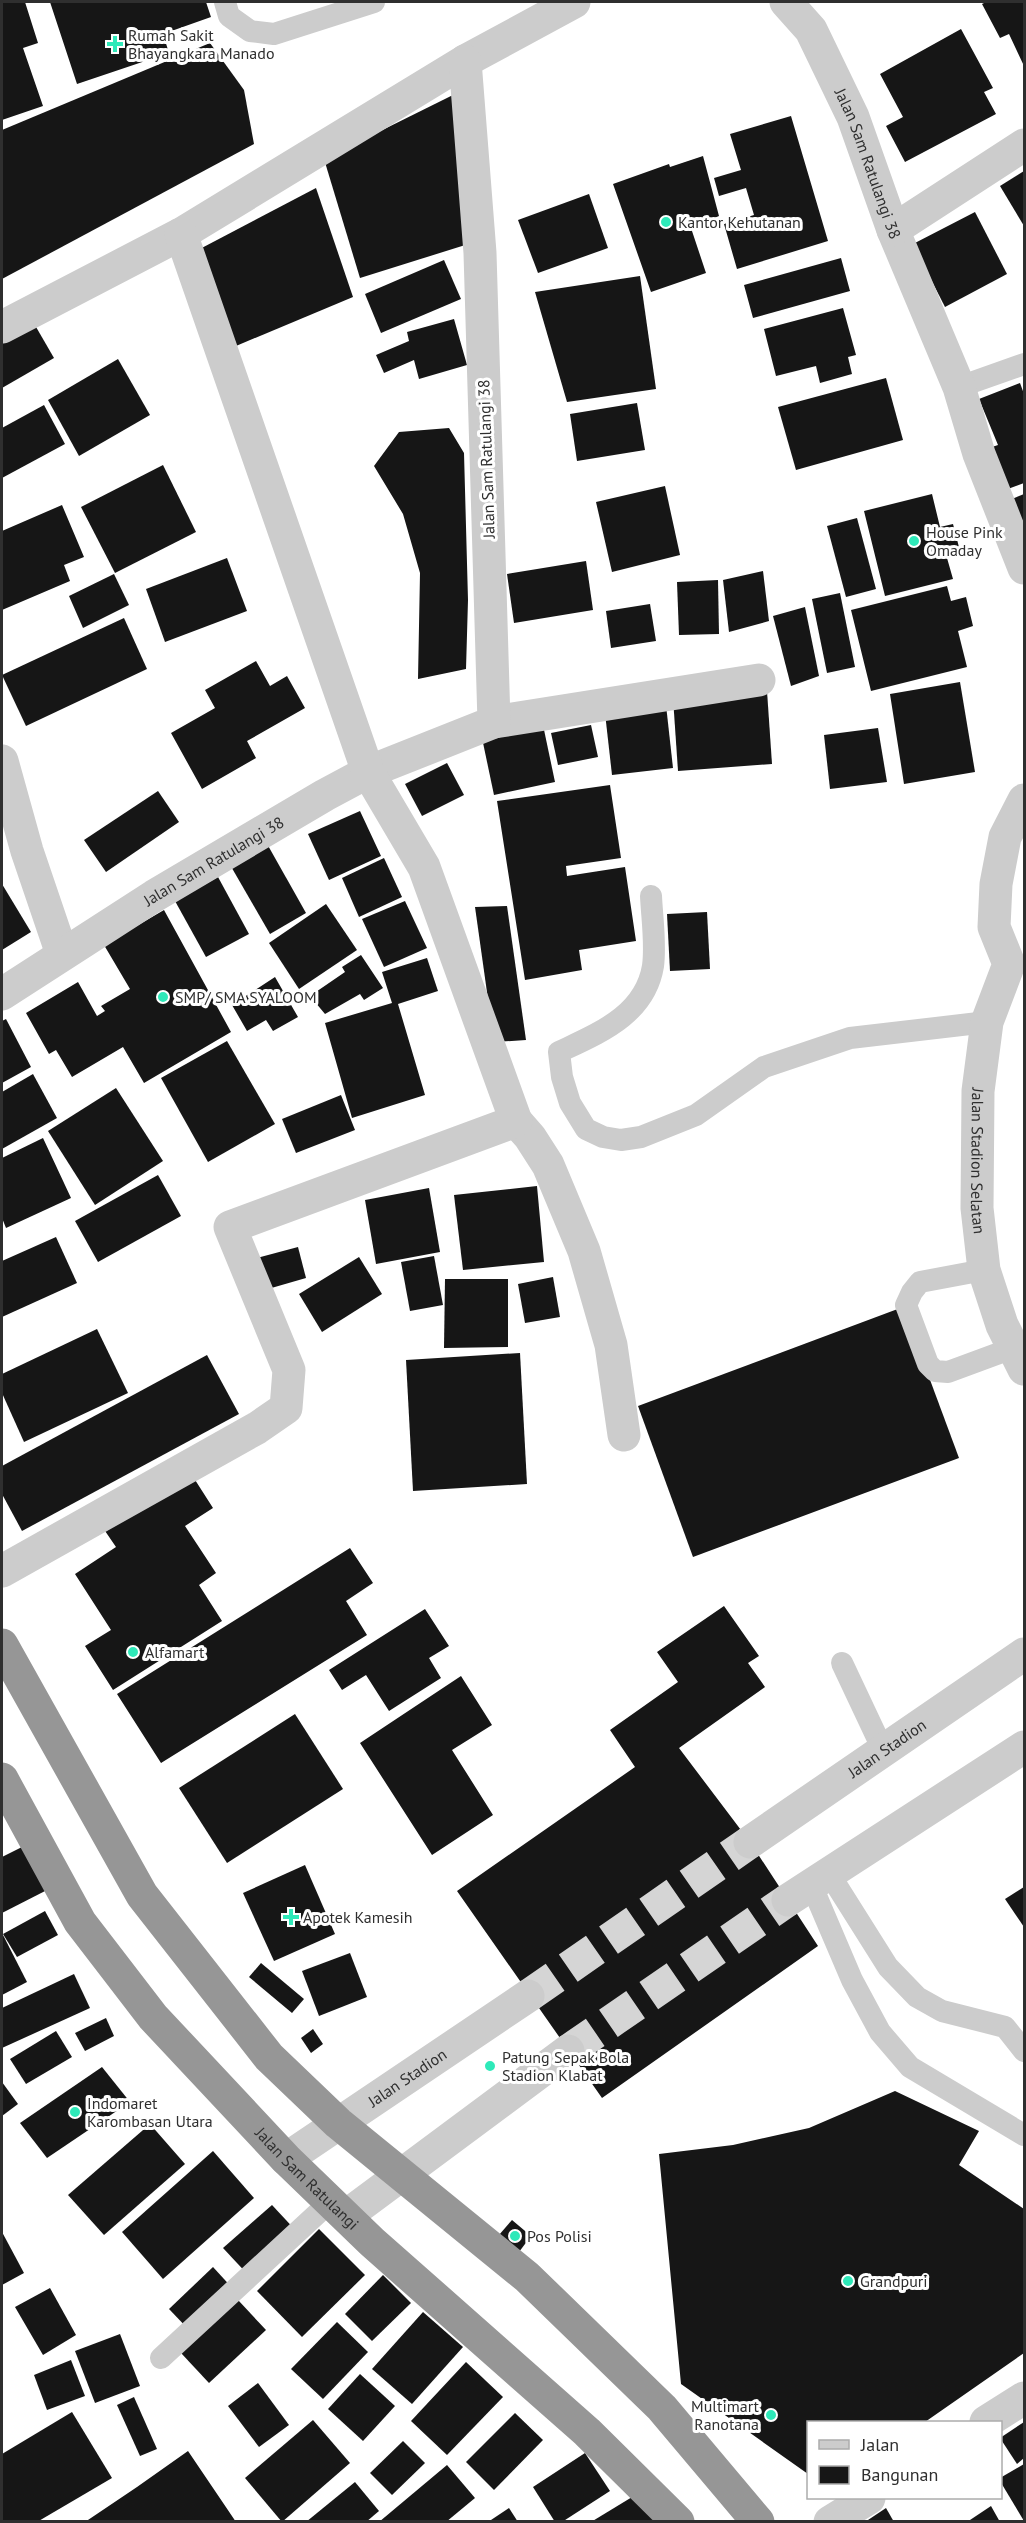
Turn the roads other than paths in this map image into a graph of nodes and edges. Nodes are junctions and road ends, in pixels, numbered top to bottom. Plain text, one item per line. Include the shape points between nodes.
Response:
1 (225, 2) edge
2 (374, 2) edge
3 (574, 2) edge
4 (786, 2) edge
5 (465, 61) junction
6 (1024, 145) edge
7 (893, 230) junction
8 (181, 234) junction
9 (2, 327) edge
10 (1024, 364) edge
11 (959, 387) junction
12 (1024, 568) edge
13 (759, 680) dead end
14 (494, 722) junction
15 (2, 761) edge
16 (368, 772) junction
17 (1024, 800) edge
18 (651, 896) dead end
19 (1017, 952) edge
20 (62, 954) junction
21 (2, 994) edge
22 (987, 1022) junction
23 (516, 1120) junction
24 (984, 1270) junction
25 (1019, 1358) edge
26 (624, 1435) dead end
27 (2, 1571) edge
28 (2, 1645) edge
29 (1024, 1654) edge
30 (842, 1663) dead end
31 (1024, 1747) edge
32 (884, 1750) junction
33 (2, 1779) edge
34 (750, 1842) tunnel mouth
35 (810, 1886) junction
36 (528, 1996) tunnel mouth
37 (1015, 2024) edge
38 (568, 2051) tunnel mouth
39 (1024, 2051) edge
40 (338, 2123) junction
41 (1024, 2135) edge
42 (286, 2159) junction
43 (401, 2172) junction
44 (338, 2208) junction
45 (161, 2358) dead end
46 (1024, 2398) edge
47 (988, 2421) edge
48 (867, 2499) edge
49 (678, 2522) edge
50 (758, 2522) edge
51 (830, 2522) edge

1 - 2 lane via 229,16 250,31 274,34
3 - 5 street
4 - 7 street, Jalan Sam Ratulangi 38 via 811,30 853,117
5 - 8 street
5 - 14 street, Jalan Sam Ratulangi 38 via 480,253
6 - 7 street
7 - 11 street, Jalan Sam Ratulangi 38
8 - 9 street
8 - 16 street
10 - 11 lane
11 - 12 street, Jalan Sam Ratulangi 38 via 979,454
13 - 14 street
14 - 16 street, Jalan Sam Ratulangi 38
15 - 20 street
16 - 20 street, Jalan Sam Ratulangi 38
16 - 23 street via 424,867
17 - 19 street, Jalan Stadion Selatan via 1005,837 996,884 994,927
18 - 22 lane via 653,965 645,995 611,1028 559,1052 570,1103 586,1129 603,1137 621,1140 652,1133 696,1115 764,1066 850,1038
19 - 22 street, Jalan Stadion Selatan
20 - 21 street, Jalan Sam Ratulangi 38
22 - 24 street, Jalan Stadion Selatan via 978,1091 977,1208
23 - 26 street via 548,1165 584,1251 612,1345
23 - 27 street via 230,1227 289,1370 286,1408
24 - 25 street, Jalan Stadion Selatan
24 - 25 lane via 920,1282 912,1292 906,1305 928,1364 934,1371 948,1372
28 - 40 highway via 142,1895 269,2057
29 - 32 street, Jalan Stadion
30 - 32 lane
31 - 35 street
32 - 34 street, Jalan Stadion
33 - 42 highway, Jalan Sam Ratulangi via 80,1922 153,2017
35 - 37 lane via 917,1997 942,2011
35 - 41 lane via 880,2032 910,2067
36 - 40 street, Jalan Stadion
37 - 39 lane
38 - 43 street
40 - 42 street, Jalan Stadion
40 - 43 highway
42 - 44 highway, Jalan Sam Ratulangi
43 - 44 street
43 - 50 highway via 527,2277 654,2400
44 - 45 lane
44 - 49 highway, Jalan Sam Ratulangi via 587,2432
46 - 47 street
48 - 51 street

